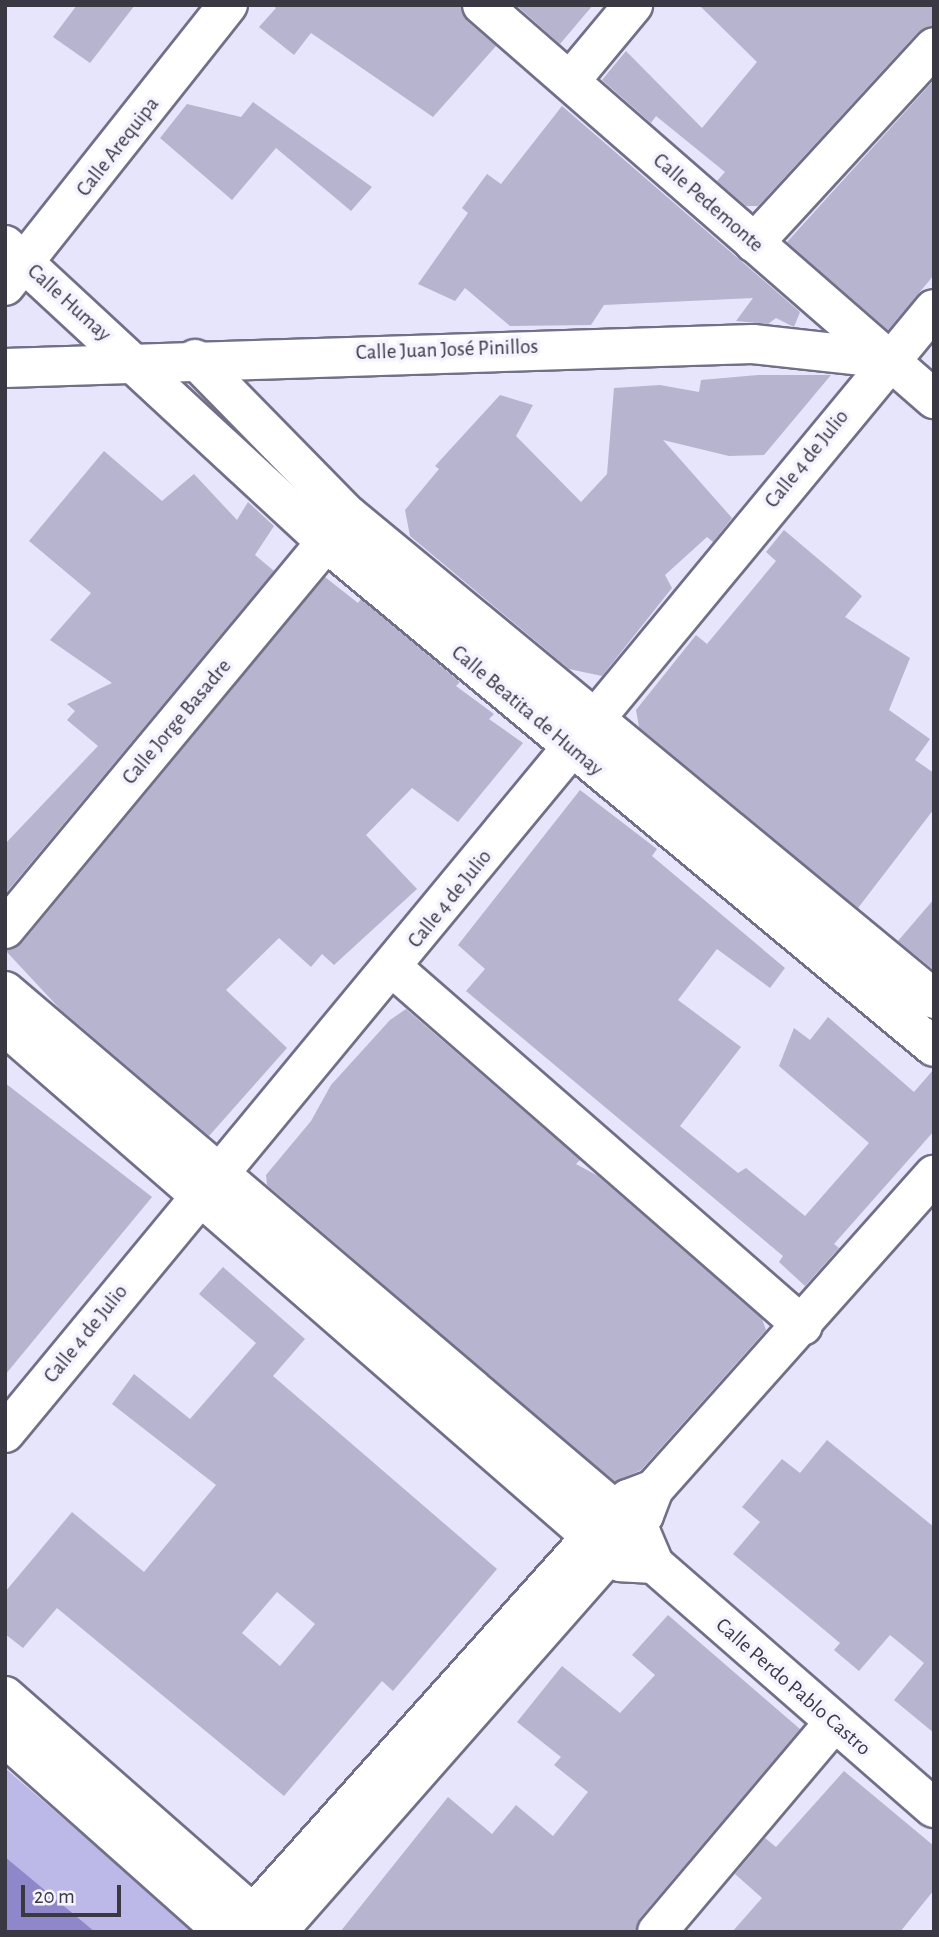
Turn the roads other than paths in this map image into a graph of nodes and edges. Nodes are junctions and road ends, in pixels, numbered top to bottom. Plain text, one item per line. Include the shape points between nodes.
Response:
1 (229, 5) edge
2 (482, 5) edge
3 (633, 5) edge
4 (934, 47) edge
5 (570, 81) junction
6 (754, 243) junction
7 (12, 265) edge
8 (934, 309) edge
9 (195, 359) junction
10 (888, 359) junction
11 (133, 361) junction
12 (5, 368) edge
13 (934, 399) edge
14 (337, 528) junction
15 (583, 736) junction
16 (5, 929) edge
17 (393, 968) junction
18 (5, 991) edge
19 (934, 999) edge
20 (5, 1026) edge
21 (934, 1047) edge
22 (934, 1175) edge
23 (208, 1185) junction
24 (803, 1326) junction
25 (5, 1433) edge
26 (613, 1532) junction
27 (5, 1696) edge
28 (834, 1724) junction
29 (5, 1737) edge
30 (934, 1808) edge
31 (253, 1928) edge
32 (657, 1932) edge

1 - 7 street, Calle Arequipa
2 - 5 street, Calle Pedemonte
3 - 5 street
4 - 6 street
5 - 6 street, Calle Pedemonte
6 - 10 street, Calle Pedemonte
7 - 11 street, Calle Humay
8 - 10 street, Calle 4 de Julio
9 - 10 street, Calle Juan José Pinillos via 753,344
9 - 11 street, Calle Juan José Pinillos
9 - 14 street, Calle Beatita de Humay
10 - 13 street, Calle Pedemonte
10 - 15 street, Calle 4 de Julio
11 - 12 street, Calle Juan José Pinillos
11 - 14 street, Calle Beatita de Humay
14 - 15 street, Calle Beatita de Humay
14 - 16 street, Calle Jorge Basadre
15 - 17 street, Calle 4 de Julio
15 - 19 street, Calle Beatita de Humay
15 - 21 street, Calle Beatita de Humay
17 - 23 street, Calle 4 de Julio
17 - 24 street
18 - 23 street
20 - 23 street
22 - 24 street
23 - 25 street, Calle 4 de Julio
23 - 26 street
24 - 26 street
26 - 28 street, Calle Perdo Pablo Castro via 621,1562 654,1564
26 - 31 street
27 - 31 street
28 - 30 street, Calle Perdo Pablo Castro
28 - 32 street
29 - 31 street

